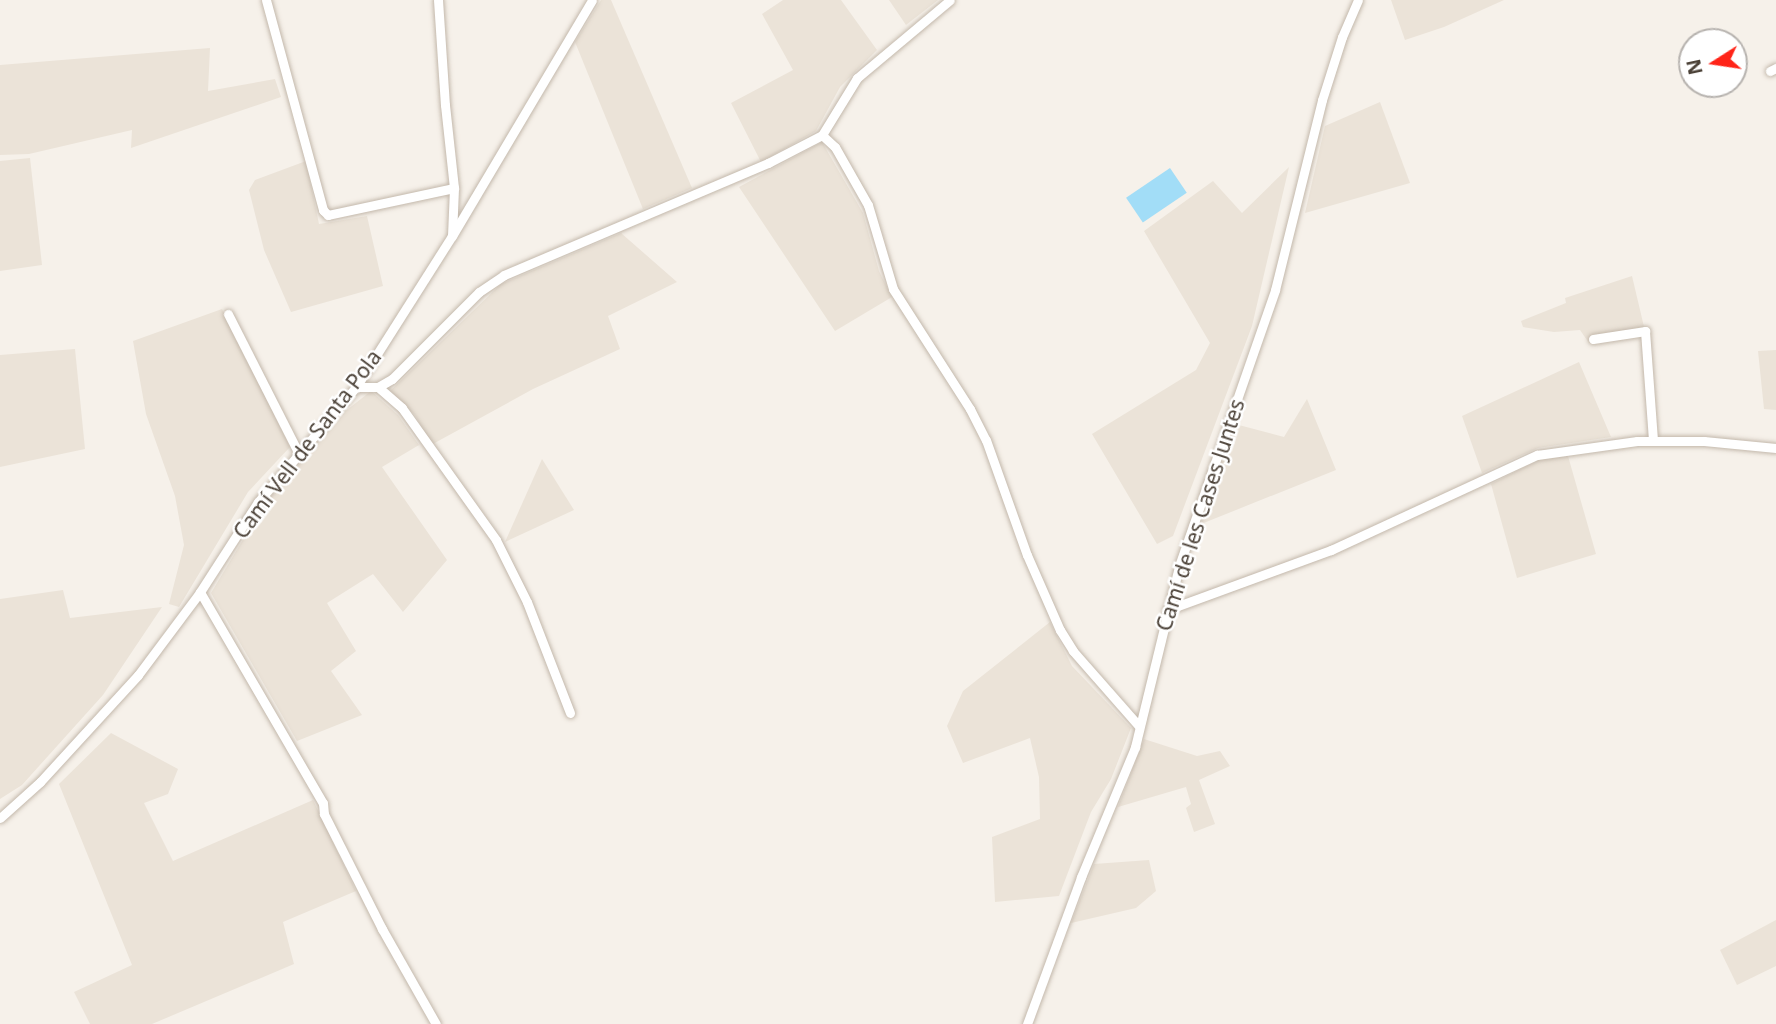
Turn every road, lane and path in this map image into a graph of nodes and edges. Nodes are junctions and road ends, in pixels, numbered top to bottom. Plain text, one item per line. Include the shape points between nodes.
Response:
1 (266, 0) edge
2 (438, 0) edge
3 (592, 0) edge
4 (950, 0) edge
5 (1357, 0) edge
6 (822, 135) junction
7 (454, 188) junction
8 (452, 236) junction
9 (228, 314) dead end
10 (1593, 339) dead end
11 (356, 387) junction
12 (377, 387) junction
13 (1653, 440) junction
14 (1776, 447) edge
15 (298, 452) junction
16 (200, 592) junction
17 (1167, 610) junction
18 (570, 713) dead end
19 (1139, 726) junction
20 (0, 818) edge
21 (436, 1024) edge
22 (1027, 1024) edge

1 - 7 street via 323,210 328,215
2 - 7 street
3 - 8 street, Camí Vell de Santa Pola
4 - 6 street via 858,78
5 - 17 street, Camí de les Cases Juntes via 1322,100 1275,290
6 - 12 street via 756,168 504,275 479,292 392,379
6 - 19 street via 835,147 868,205 893,289 986,440 1027,555 1060,630
7 - 8 street
8 - 11 street, Camí Vell de Santa Pola
9 - 15 street
10 - 13 street via 1645,331
11 - 12 street
11 - 15 street, Camí Vell de Santa Pola
12 - 18 street via 402,408 496,540 527,601
13 - 14 street
13 - 17 street via 1537,456 1331,550
15 - 16 street, Camí Vell de Santa Pola via 258,502
16 - 20 street, Camí Vell de Santa Pola via 90,730
16 - 21 street via 303,766 382,929
17 - 19 street, Camí de les Cases Juntes
19 - 22 street, Camí de les Cases Juntes via 1135,747

